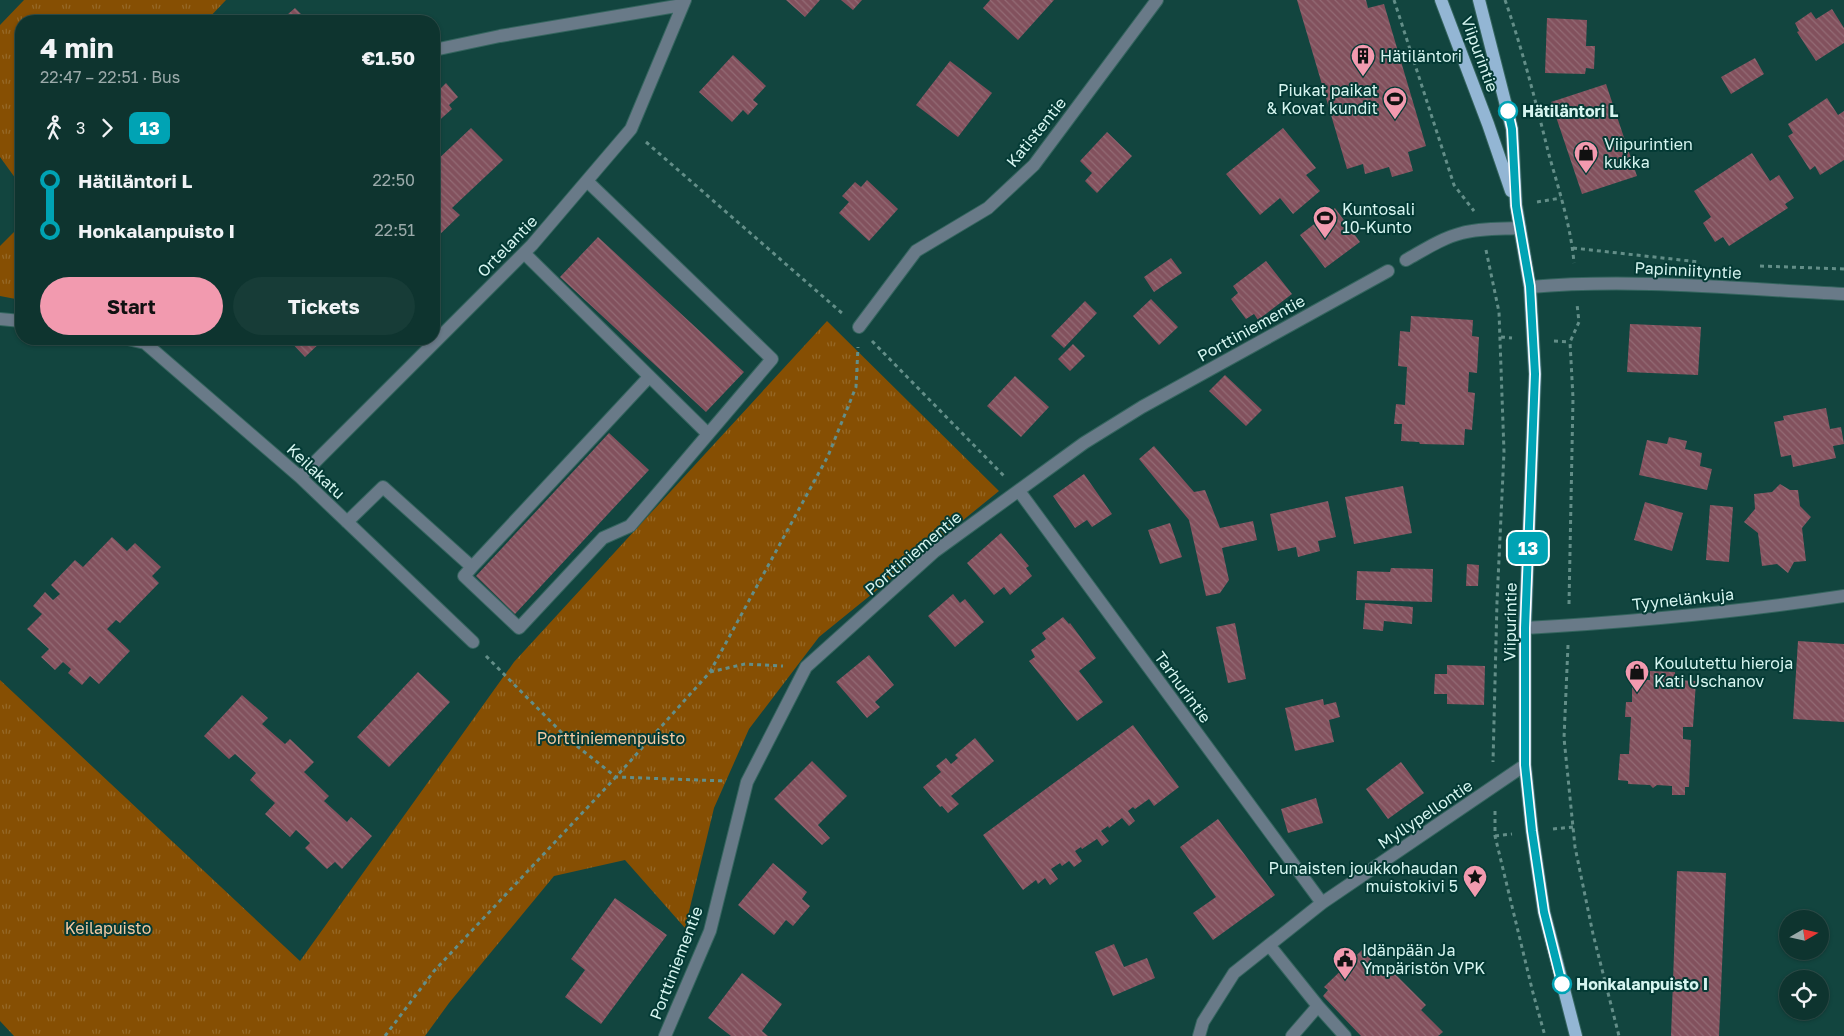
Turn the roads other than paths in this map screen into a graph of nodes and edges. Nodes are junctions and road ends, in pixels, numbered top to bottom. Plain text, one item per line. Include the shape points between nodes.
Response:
1 (1157, 0) edge
2 (1441, 0) edge
3 (1478, 0) edge
4 (683, 2) edge
5 (440, 49) edge
6 (587, 181) junction
7 (1516, 206) junction
8 (1520, 228) junction
9 (524, 253) junction
10 (1406, 260) dead end
11 (1388, 271) dead end
12 (1530, 286) junction
13 (1844, 294) edge
14 (0, 319) edge
15 (15, 320) edge
16 (859, 327) road end
17 (440, 337) edge
18 (147, 345) edge
19 (432, 345) edge
20 (649, 377) junction
21 (708, 434) junction
22 (300, 477) junction
23 (1019, 491) junction
24 (347, 522) junction
25 (472, 567) junction
26 (1844, 596) edge
27 (1525, 628) junction
28 (473, 642) road end
29 (1525, 765) junction
30 (1322, 903) junction
31 (1269, 945) junction
32 (1318, 1006) junction
33 (665, 1036) edge
34 (1199, 1036) edge
35 (1292, 1036) edge
36 (1345, 1036) edge
37 (1576, 1036) edge

1 - 16 street, Katistentie via 1034,165 988,208 916,251
2 - 7 main road, Viipurintie
3 - 7 main road, Viipurintie via 1512,129
4 - 5 street
4 - 6 street, Ortelantie via 631,129
6 - 9 street, Ortelantie
6 - 21 street via 772,359
7 - 8 main road, Viipurintie
8 - 10 street via 1462,232
8 - 12 main road, Viipurintie
9 - 17 street, Ortelantie
9 - 20 street
11 - 23 street, Porttiniementie via 1142,407 1084,443
12 - 13 street, Papinniityntie via 1644,284
12 - 27 main road, Viipurintie via 1535,374
14 - 15 street
18 - 22 street, Keilakatu
19 - 22 street, Ortelantie
20 - 21 street
20 - 25 street
21 - 25 street via 630,526 603,538 519,628 464,576
22 - 24 street, Keilakatu
23 - 30 street, Tarhurintie
23 - 33 street, Porttiniementie via 934,552 806,667 747,782 710,931
24 - 25 street via 383,486
24 - 28 street, Keilakatu
26 - 27 street, Tyynelänkuja via 1746,609
27 - 29 main road, Viipurintie
29 - 30 street, Myllypellontie
29 - 37 main road, Viipurintie via 1544,912
30 - 31 street, Myllypellontie
31 - 32 street
31 - 34 street, Myllypellontie via 1234,973
32 - 35 street
32 - 36 street

